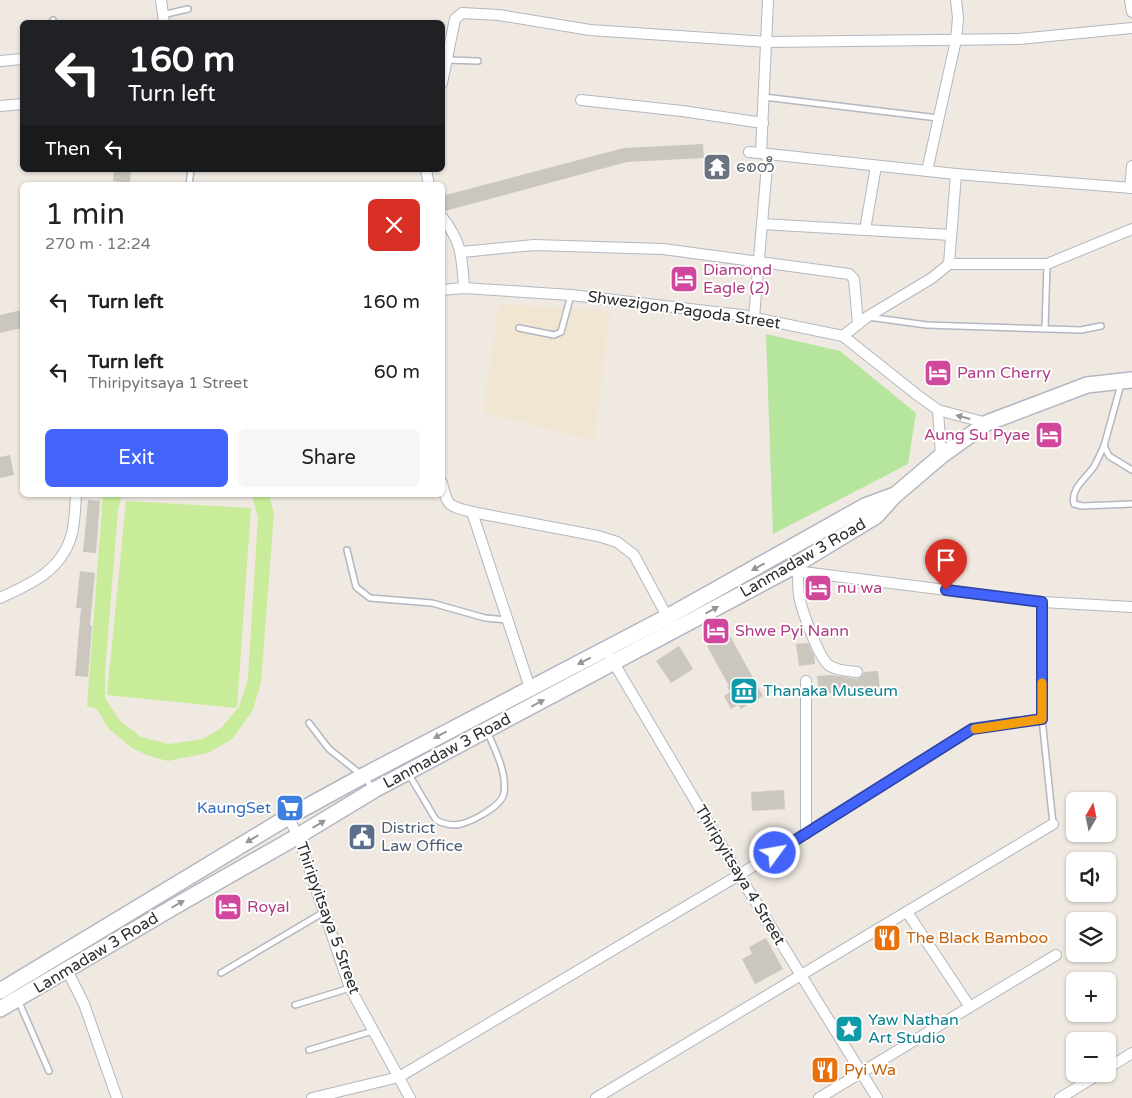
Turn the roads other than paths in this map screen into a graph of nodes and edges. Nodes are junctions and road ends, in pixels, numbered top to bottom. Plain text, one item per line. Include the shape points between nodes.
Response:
1 (161, 0) edge
2 (768, 0) edge
3 (956, 0) edge
4 (1130, 0) edge
5 (188, 9) dead end
6 (1132, 12) edge
7 (163, 19) edge
8 (1132, 28) edge
9 (956, 40) junction
10 (767, 42) junction
11 (20, 59) edge
12 (447, 60) junction
13 (0, 61) edge
14 (478, 61) dead end
15 (445, 69) edge
16 (764, 97) junction
17 (580, 100) dead end
18 (20, 104) edge
19 (0, 106) edge
20 (938, 118) junction
21 (763, 123) junction
22 (749, 152) dead end
23 (764, 153) junction
24 (876, 166) junction
25 (1132, 166) edge
26 (927, 171) junction
27 (956, 174) junction
28 (1131, 188) edge
29 (445, 220) edge
30 (762, 224) junction
31 (1132, 229) edge
32 (865, 230) junction
33 (951, 235) junction
34 (462, 252) junction
35 (759, 261) junction
36 (949, 264) junction
37 (1047, 264) junction
38 (464, 288) junction
39 (445, 290) edge
40 (571, 295) junction
41 (754, 317) junction
42 (868, 317) junction
43 (858, 324) junction
44 (1101, 326) dead end
45 (519, 328) dead end
46 (1045, 329) junction
47 (843, 336) junction
48 (1127, 380) edge
49 (938, 410) junction
50 (987, 423) junction
51 (1104, 446) junction
52 (941, 456) junction
53 (1132, 470) edge
54 (445, 496) edge
55 (894, 496) junction
56 (76, 497) edge
57 (1132, 504) edge
58 (472, 512) junction
59 (347, 550) dead end
60 (792, 570) junction
61 (0, 598) edge
62 (1042, 602) junction
63 (1132, 607) edge
64 (667, 617) junction
65 (507, 620) junction
66 (675, 630) junction
67 (607, 649) junction
68 (614, 663) junction
69 (857, 672) dead end
70 (806, 681) dead end
71 (530, 688) junction
72 (1042, 719) junction
73 (309, 722) dead end
74 (972, 729) joint
75 (486, 730) junction
76 (408, 772) junction
77 (363, 776) junction
78 (374, 790) junction
79 (288, 817) junction
80 (1053, 824) joint
81 (806, 834) junction
82 (298, 836) junction
83 (739, 875) junction
84 (324, 912) junction
85 (907, 912) junction
86 (1056, 954) dead end
87 (67, 970) junction
88 (221, 973) dead end
89 (800, 976) junction
90 (350, 988) junction
91 (0, 991) edge
92 (18, 998) junction
93 (295, 1005) dead end
94 (1, 1007) edge
95 (970, 1007) junction
96 (374, 1030) junction
97 (309, 1050) dead end
98 (1132, 1053) edge
99 (1116, 1063) edge
100 (49, 1071) dead end
101 (861, 1073) junction
102 (399, 1077) junction
103 (1086, 1082) edge
104 (117, 1098) edge
105 (312, 1098) edge
106 (410, 1098) edge
107 (596, 1098) edge
108 (820, 1098) edge
109 (877, 1098) edge
110 (1060, 1098) edge

1 - 7 street
2 - 10 street
3 - 9 street
4 - 6 street
5 - 7 lane
8 - 9 street via 1019,39
9 - 10 street
9 - 20 street
10 - 12 street via 590,30 462,12 454,19
10 - 16 street
11 - 13 street
12 - 14 lane
12 - 15 street
16 - 20 lane
16 - 21 street
17 - 21 street
18 - 19 street
20 - 26 street
21 - 23 street
22 - 23 street
23 - 24 street
23 - 30 street
24 - 26 street
24 - 32 street
25 - 28 street
26 - 27 street
27 - 28 street
27 - 33 street
29 - 34 street
30 - 32 street
30 - 35 street
31 - 37 street
32 - 33 street
33 - 36 street
34 - 35 street via 534,245 663,249
34 - 38 street
35 - 41 street
35 - 43 street via 849,274 854,279
36 - 37 street
36 - 42 street
37 - 46 lane
38 - 39 street, Shwezigon Pagoda Street
38 - 40 street, Shwezigon Pagoda Street
40 - 41 street, Shwezigon Pagoda Street
40 - 45 lane via 560,332 554,335
41 - 47 street, Shwezigon Pagoda Street
42 - 43 street
42 - 46 lane via 927,325
43 - 47 street
44 - 46 lane via 1081,330
47 - 49 street, Shwezigon Pagoda Street
48 - 50 main road, Lanmadaw 3 Road via 1087,385
48 - 51 lane
50 -> 49 street, Shwezigon Pagoda Street
49 - 52 street
50 - 52 main road, Lanmadaw 3 Road
51 - 53 lane via 1109,456
51 - 57 lane via 1095,466 1075,490 1074,504
52 - 55 main road, Lanmadaw 3 Road
54 - 58 street via 452,507
55 - 60 main road, Lanmadaw 3 Road via 876,516
55 -> 64 main road, Lanmadaw 3 Road via 865,506
56 - 61 street via 71,537 59,562 36,581
58 - 64 street via 617,542 634,555
58 - 65 street
59 - 65 lane via 356,587 370,598 432,603 485,618
60 - 62 street
66 -> 60 main road, Lanmadaw 3 Road
60 - 69 street via 815,643 826,663 837,670
62 - 63 street
62 - 72 lane
64 - 66 street
64 - 67 main road, Lanmadaw 3 Road
65 - 71 street
66 - 68 main road, Lanmadaw 3 Road
67 - 68 street, Thiripyitsaya 4 Street
67 -> 71 main road, Lanmadaw 3 Road
75 -> 68 main road, Lanmadaw 3 Road
68 - 83 street, Thiripyitsaya 4 Street
70 - 81 street
71 -> 77 main road, Lanmadaw 3 Road
72 - 74 lane
72 - 80 lane
73 - 77 lane via 329,749
74 - 81 street
75 - 76 main road, Lanmadaw 3 Road
75 - 76 lane via 502,766 504,794 500,802 485,813 460,824 443,824 436,820
76 - 78 main road, Lanmadaw 3 Road
77 - 78 lane
77 - 79 main road, Lanmadaw 3 Road
82 -> 78 main road, Lanmadaw 3 Road
79 - 82 street, Thiripyitsaya 5 Street
79 -> 91 main road, Lanmadaw 3 Road
80 - 85 street
81 - 83 street
82 - 84 street, Thiripyitsaya 5 Street
87 -> 82 main road, Lanmadaw 3 Road
83 - 89 street, Thiripyitsaya 4 Street
83 - 102 street
84 - 88 lane
84 - 90 street, Thiripyitsaya 5 Street
85 - 89 street
85 - 95 street
86 - 95 street
87 - 92 main road, Lanmadaw 3 Road
87 - 104 street via 84,1004
89 - 101 street, Thiripyitsaya 4 Street
89 - 107 street
90 - 93 lane
90 - 96 street, Thiripyitsaya 5 Street
92 - 94 main road, Lanmadaw 3 Road
92 - 100 lane
95 - 101 street
96 - 97 lane
96 - 102 street, Thiripyitsaya 5 Street
98 - 99 street
101 - 108 street
101 - 109 street, Thiripyitsaya 4 Street
102 - 105 street
102 - 106 street, Thiripyitsaya 5 Street
103 - 110 street

